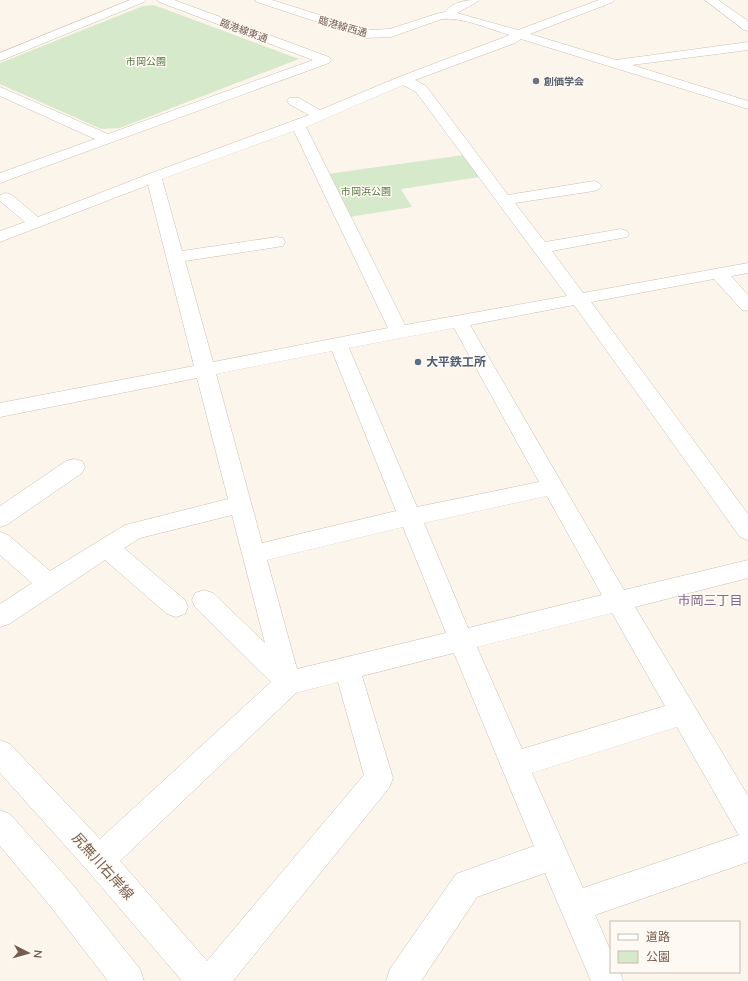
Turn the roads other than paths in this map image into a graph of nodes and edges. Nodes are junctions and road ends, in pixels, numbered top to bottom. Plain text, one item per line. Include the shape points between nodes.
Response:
1 (140, 0) edge
2 (163, 0) edge
3 (261, 0) edge
4 (473, 0) edge
5 (609, 0) edge
6 (711, 0) edge
7 (748, 12) edge
8 (730, 14) junction
9 (449, 15) junction
10 (748, 27) edge
11 (519, 34) junction
12 (748, 46) edge
13 (0, 57) edge
14 (614, 64) junction
15 (404, 80) junction
16 (0, 91) edge
17 (294, 101) dead end
18 (748, 105) edge
19 (320, 116) junction
20 (298, 125) junction
21 (108, 139) junction
22 (561, 174) dead end
23 (154, 177) junction
24 (0, 178) edge
25 (594, 186) dead end
26 (573, 189) junction
27 (6, 198) dead end
28 (504, 200) junction
29 (36, 223) junction
30 (621, 234) dead end
31 (0, 237) edge
32 (277, 242) dead end
33 (540, 248) junction
34 (175, 257) junction
35 (748, 268) edge
36 (718, 274) junction
37 (579, 299) junction
38 (748, 306) edge
39 (459, 321) junction
40 (399, 332) junction
41 (338, 344) junction
42 (206, 370) junction
43 (0, 410) edge
44 (74, 466) dead end
45 (552, 486) junction
46 (241, 504) junction
47 (409, 517) junction
48 (0, 518) edge
49 (748, 531) edge
50 (0, 541) edge
51 (106, 547) junction
52 (254, 554) junction
53 (748, 569) edge
54 (49, 584) junction
55 (204, 600) dead end
56 (618, 601) junction
57 (176, 607) dead end
58 (0, 617) edge
59 (461, 640) junction
60 (347, 668) junction
61 (288, 682) junction
62 (684, 713) junction
63 (0, 753) edge
64 (514, 765) junction
65 (0, 824) edge
66 (748, 824) edge
67 (748, 847) edge
68 (553, 855) junction
69 (99, 860) junction
70 (575, 906) junction
71 (128, 981) edge
72 (203, 981) edge
73 (212, 981) edge
74 (402, 981) edge
75 (607, 981) edge

1 - 13 street
2 - 21 street, 臨港線東通 via 325,60
3 - 9 street, 臨港線西通 via 366,34 390,33
4 - 9 street via 453,10
5 - 11 street
6 - 8 street
7 - 8 street
8 - 10 street
9 - 11 street
11 - 14 street
11 - 15 street via 511,40
12 - 14 street
14 - 18 street
15 - 19 street
15 - 28 street via 421,90
16 - 21 street
17 - 19 street
19 - 20 street
20 - 23 street
20 - 40 street
21 - 24 street
22 - 26 street
23 - 29 street
23 - 34 street
25 - 26 street
26 - 28 street
27 - 29 street
28 - 33 street
29 - 31 street
30 - 33 street
32 - 34 street
33 - 37 street
34 - 42 street
35 - 36 street
36 - 37 street
36 - 38 street
37 - 39 street
37 - 49 street
39 - 40 street
39 - 45 street
40 - 41 street
41 - 42 street
41 - 47 street
42 - 43 street
42 - 46 street
44 - 48 street
45 - 47 street
45 - 56 street
46 - 51 street via 133,531
46 - 52 street
47 - 52 street
47 - 59 street
50 - 54 street
51 - 54 street
51 - 57 street
52 - 61 street
53 - 56 street
54 - 58 street
55 - 61 street
56 - 59 street
56 - 62 street
59 - 60 street
59 - 64 street
60 - 61 street
60 - 73 street via 379,778
61 - 69 street
62 - 64 street
62 - 66 street
63 - 69 street, 尻無川右岸線
64 - 68 street
65 - 71 street via 62,896
67 - 70 street
68 - 70 street
68 - 74 street via 467,885
69 - 72 street, 尻無川右岸線
70 - 75 street

